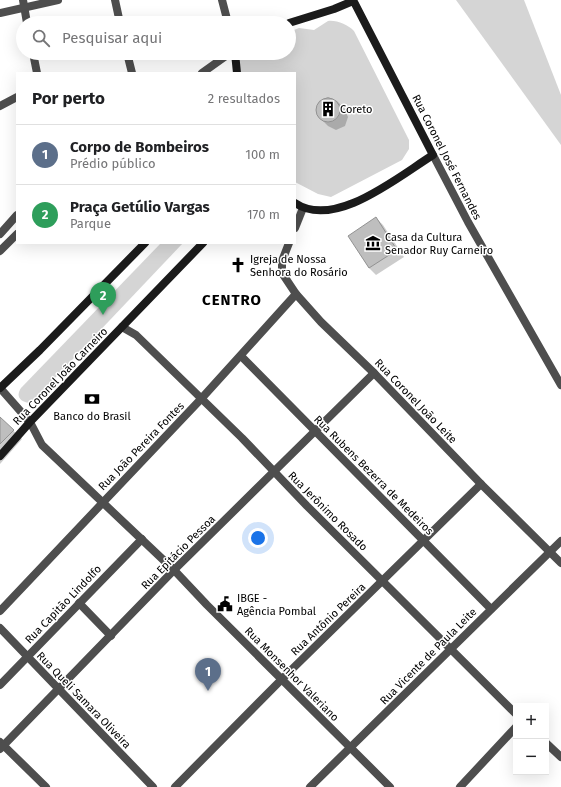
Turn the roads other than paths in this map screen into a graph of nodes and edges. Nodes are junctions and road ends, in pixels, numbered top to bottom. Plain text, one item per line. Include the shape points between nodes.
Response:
1 (58, 0) edge
2 (115, 0) edge
3 (222, 0) edge
4 (353, 1) edge
5 (24, 4) edge
6 (0, 13) edge
7 (26, 16) edge
8 (118, 16) edge
9 (226, 16) edge
10 (296, 21) edge
11 (34, 60) edge
12 (129, 60) edge
13 (220, 60) edge
14 (236, 60) edge
15 (37, 72) edge
16 (132, 72) edge
17 (203, 72) edge
18 (237, 72) edge
19 (16, 98) edge
20 (0, 106) edge
21 (433, 155) junction
22 (296, 204) edge
23 (303, 208) junction
24 (16, 216) edge
25 (296, 226) edge
26 (0, 234) edge
27 (16, 235) edge
28 (144, 244) edge
29 (202, 244) edge
30 (289, 244) edge
31 (0, 251) edge
32 (296, 294) junction
33 (122, 327) junction
34 (241, 356) junction
35 (374, 373) junction
36 (561, 385) edge
37 (0, 388) edge
38 (202, 399) junction
39 (30, 422) junction
40 (315, 433) junction
41 (0, 456) edge
42 (275, 472) junction
43 (480, 484) junction
44 (102, 502) junction
45 (142, 539) junction
46 (423, 541) junction
47 (561, 541) edge
48 (550, 552) junction
49 (561, 563) edge
50 (174, 570) junction
51 (382, 581) junction
52 (79, 603) junction
53 (491, 609) junction
54 (0, 611) edge
55 (0, 628) edge
56 (111, 636) junction
57 (452, 648) junction
58 (27, 656) junction
59 (282, 679) junction
60 (0, 684) edge
61 (60, 690) junction
62 (513, 711) edge
63 (513, 730) edge
64 (1, 746) edge
65 (549, 746) edge
66 (349, 748) junction
67 (561, 757) edge
68 (46, 787) edge
69 (153, 787) edge
70 (175, 787) edge
71 (310, 787) edge
72 (390, 787) edge
73 (460, 787) edge

1 - 5 street
2 - 8 street
3 - 9 street
4 - 10 main road
4 - 21 main road, Rua Coronel José Fernandes
5 - 6 street
5 - 7 street
11 - 15 street
12 - 16 street
13 - 17 street
14 - 18 main road
19 - 20 street
21 - 23 main road via 351,204 326,210
21 - 36 street, Rua Coronel José Fernandes
22 - 23 main road
23 - 25 street
24 - 26 street
27 - 31 street
28 - 37 main road
29 - 33 main road, Rua Coronel João Carneiro
30 - 32 street, Rua Coronel João Leite via 281,267
32 - 34 street, Rua João Pereira Fontes
32 - 35 street, Rua Coronel João Leite
33 - 38 street, Rua Jerônimo Rosado via 136,335
33 - 39 main road, Rua Coronel João Carneiro
34 - 38 street, Rua João Pereira Fontes
34 - 40 street, Rua Rubens Bezerra de Medeiros
35 - 40 street, Rua Epitácio Pessoa
35 - 43 street, Rua Coronel João Leite
37 - 39 street, Rua Monsenhor Valeriano
38 - 42 street, Rua Jerônimo Rosado
38 - 44 street, Rua João Pereira Fontes
39 - 41 main road, Rua Coronel João Carneiro
39 - 44 street, Rua Monsenhor Valeriano via 42,445
40 - 42 street, Rua Epitácio Pessoa
40 - 46 street, Rua Rubens Bezerra de Medeiros
42 - 50 street, Rua Epitácio Pessoa
42 - 51 street, Rua Jerônimo Rosado
43 - 46 street, Rua Antônio Pereira
43 - 48 street, Rua Coronel João Leite
44 - 45 street, Rua Monsenhor Valeriano
44 - 54 street, Rua João Pereira Fontes
45 - 50 street, Rua Monsenhor Valeriano
45 - 52 street, Rua Capitão Lindolfo
46 - 51 street, Rua Antônio Pereira
46 - 53 street, Rua Rubens Bezerra de Medeiros
47 - 48 street, Rua Vicente de Paula Leite
48 - 49 street, Rua Coronel João Leite
48 - 53 street, Rua Vicente de Paula Leite
50 - 56 street, Rua Epitácio Pessoa
50 - 59 street, Rua Monsenhor Valeriano
51 - 57 street, Rua Jerônimo Rosado
51 - 59 street, Rua Antônio Pereira
52 - 56 street
52 - 58 street, Rua Capitão Lindolfo
53 - 57 street, Rua Vicente de Paula Leite
55 - 58 street, Rua Queli Samara Oliveira
56 - 61 street, Rua Epitácio Pessoa
57 - 62 street, Rua Jerônimo Rosado
57 - 66 street, Rua Vicente de Paula Leite
58 - 60 street, Rua Capitão Lindolfo
58 - 61 street, Rua Queli Samara Oliveira
59 - 66 street, Rua Monsenhor Valeriano
59 - 70 street, Rua Antônio Pereira
61 - 64 street, Rua Epitácio Pessoa
61 - 69 street, Rua Queli Samara Oliveira
63 - 73 street
64 - 68 street
65 - 67 street
66 - 71 street, Rua Vicente de Paula Leite
66 - 72 street, Rua Monsenhor Valeriano

